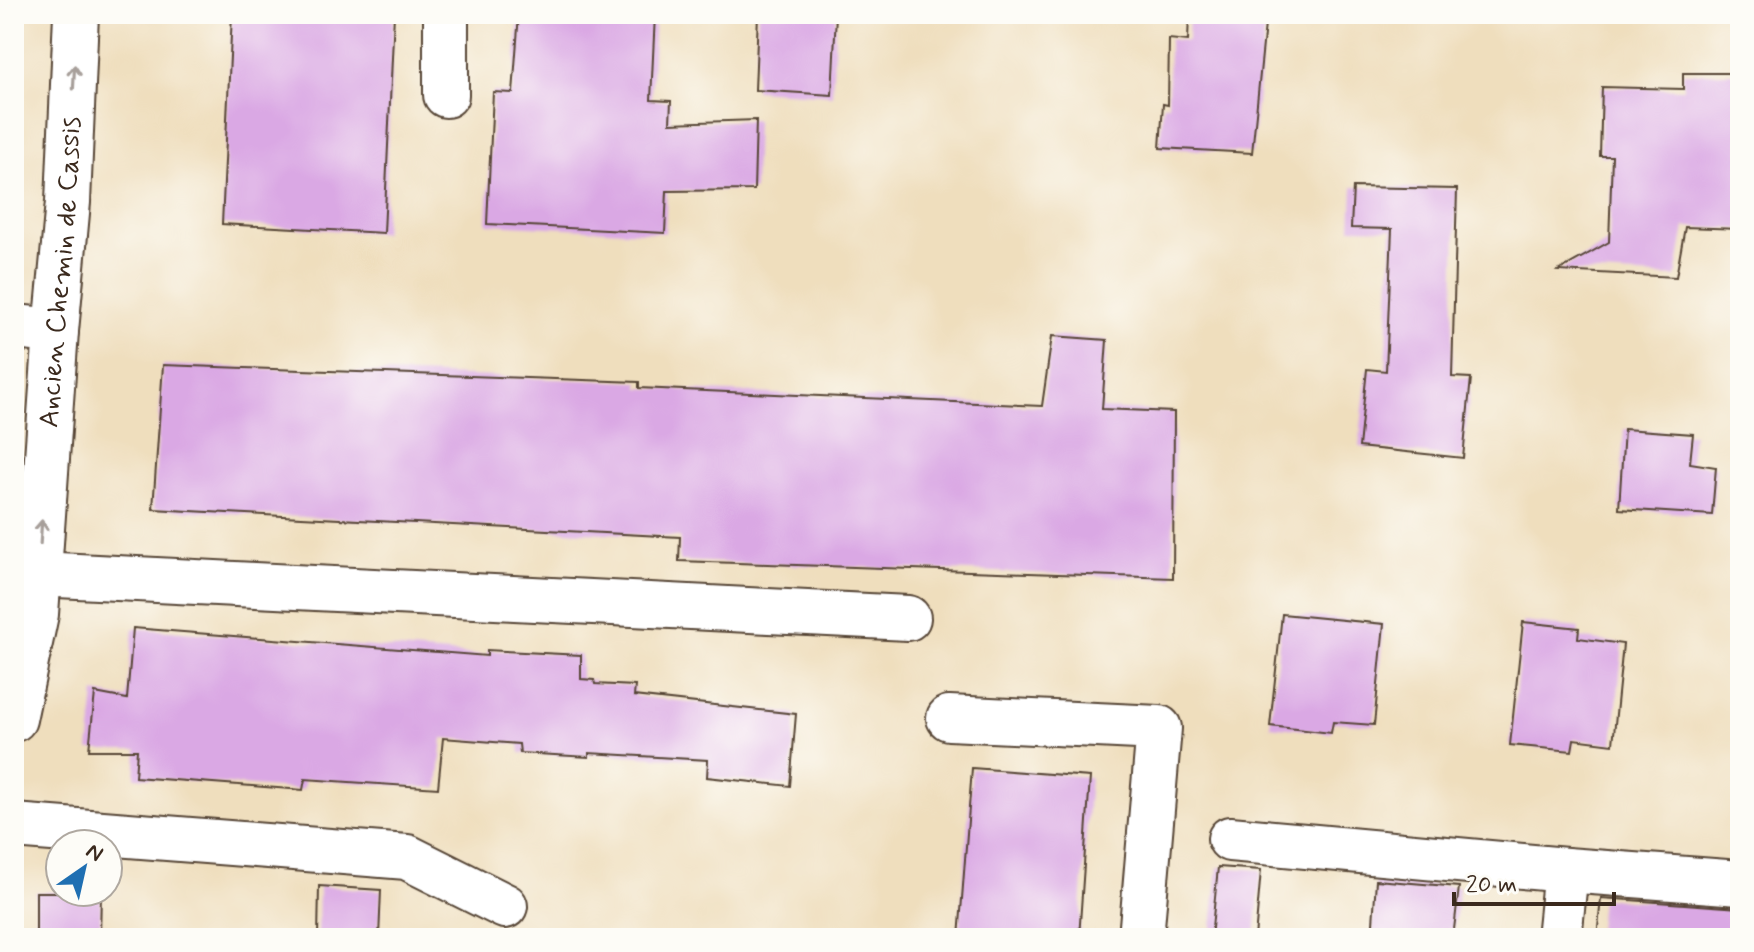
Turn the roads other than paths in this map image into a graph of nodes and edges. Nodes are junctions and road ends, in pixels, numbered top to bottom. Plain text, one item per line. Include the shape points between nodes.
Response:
1 (76, 14) edge
2 (446, 14) edge
3 (446, 95) dead end
4 (35, 329) edge
5 (38, 574) junction
6 (908, 618) dead end
7 (949, 718) dead end
8 (14, 719) edge
9 (14, 826) edge
10 (1230, 839) dead end
11 (1566, 870) junction
12 (1740, 883) edge
13 (505, 906) dead end
14 (1141, 938) edge
15 (1559, 938) edge

4 -> 1 street, Ancien Chemin de Cassis via 68,202
2 - 3 street
5 -> 4 street, Ancien Chemin de Cassis
5 - 6 street
5 - 8 street, Ancien Chemin de Cassis via 36,614
7 - 14 street via 1159,728
9 - 13 street via 407,857
10 - 11 street
11 - 12 street
11 - 15 street

